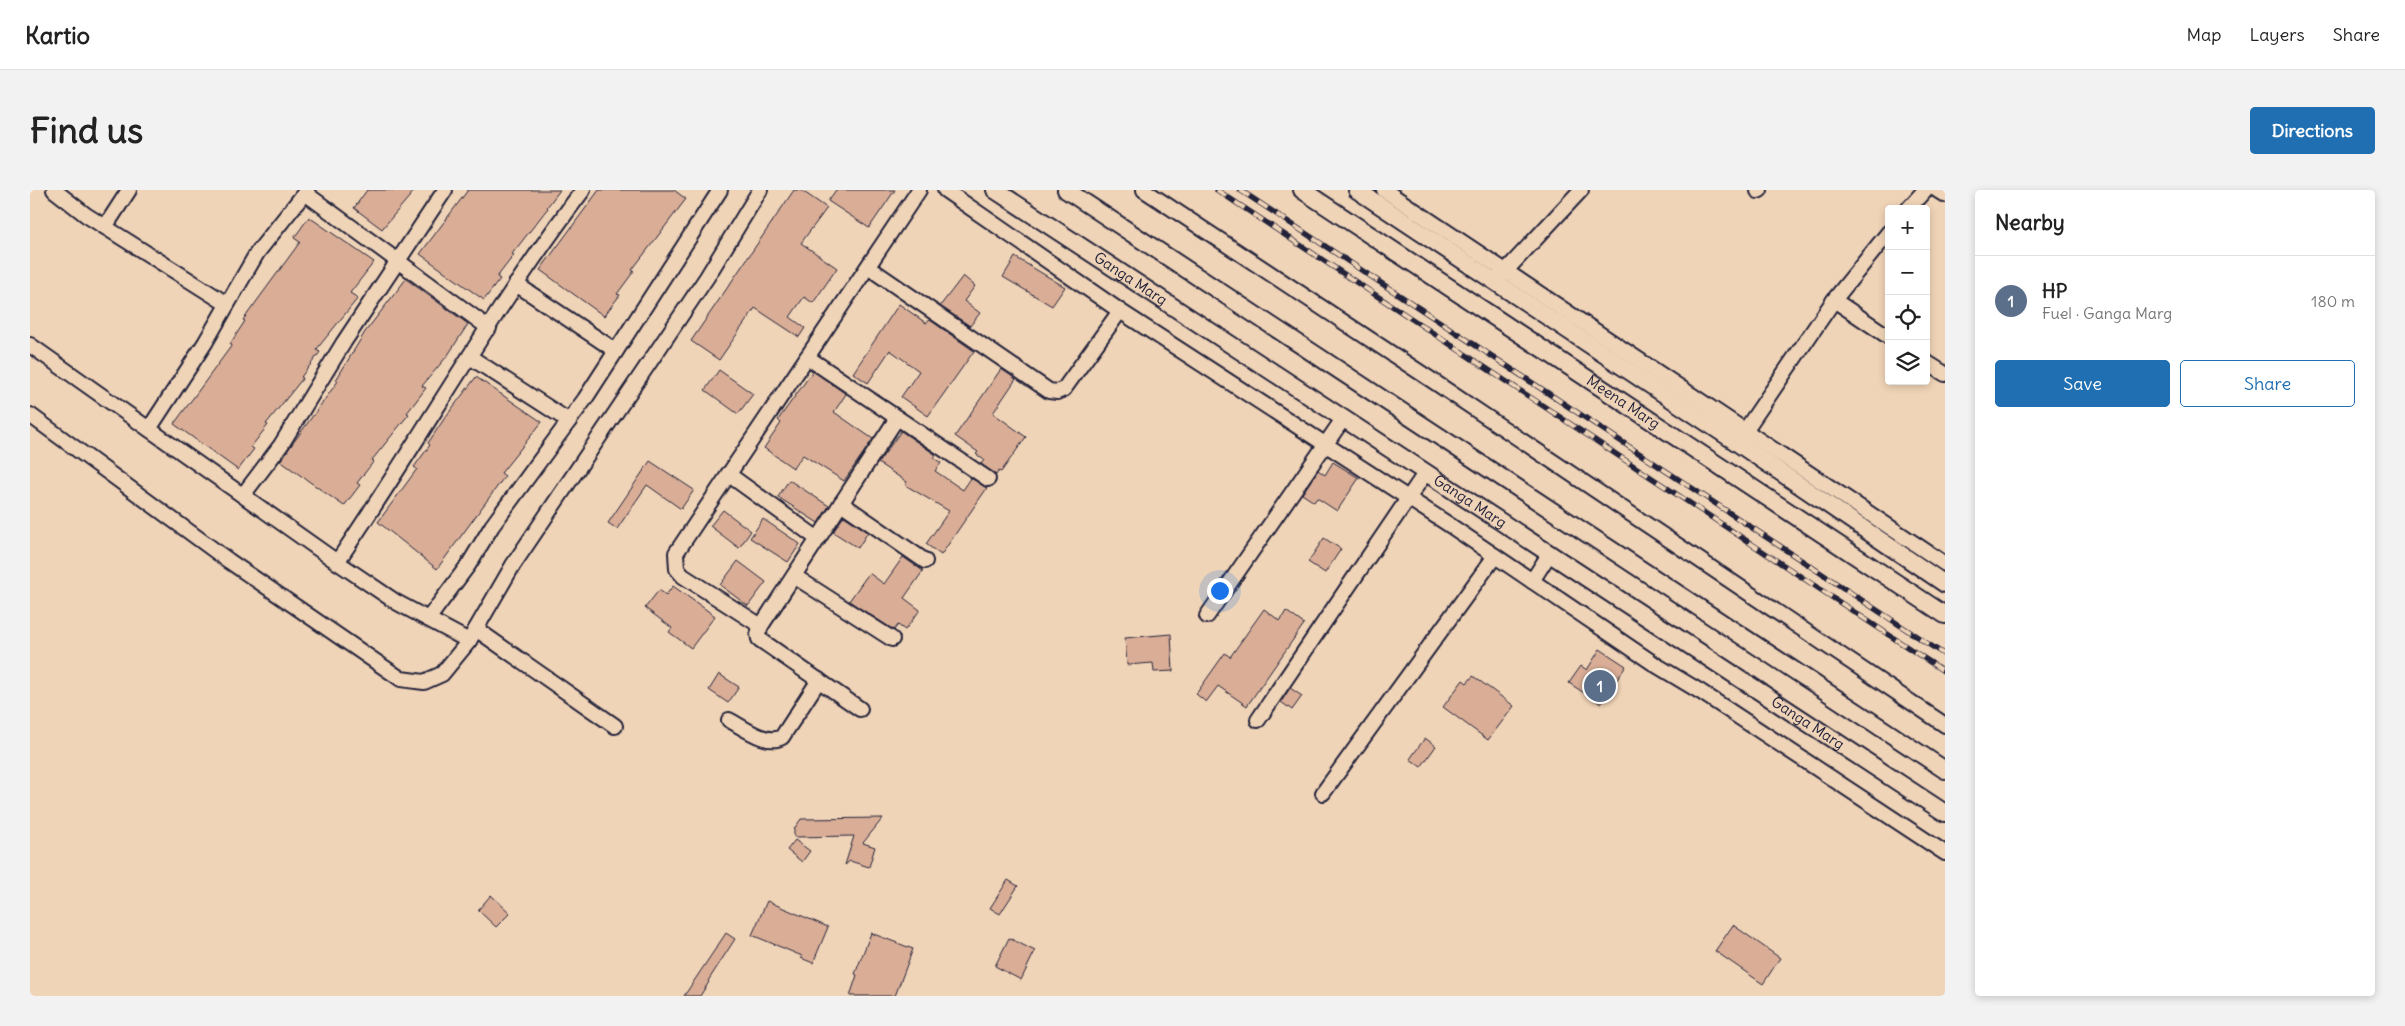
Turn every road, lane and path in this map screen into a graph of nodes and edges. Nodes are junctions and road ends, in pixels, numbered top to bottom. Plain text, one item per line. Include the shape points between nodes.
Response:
1 (54, 190) edge
2 (129, 190) edge
3 (445, 190) edge
4 (583, 190) edge
5 (720, 190) edge
6 (760, 190) edge
7 (919, 190) edge
8 (945, 190) edge
9 (995, 190) edge
10 (1066, 190) edge
11 (1144, 190) edge
12 (1302, 190) edge
13 (1357, 190) edge
14 (1384, 190) edge
15 (1581, 190) edge
16 (1925, 190) edge
17 (1937, 190) edge
18 (306, 192) edge
19 (1945, 195) edge
20 (1912, 205) edge
21 (105, 226) junction
22 (1885, 237) edge
23 (398, 261) junction
24 (868, 267) junction
25 (1500, 276) junction
26 (516, 284) junction
27 (1834, 300) junction
28 (226, 304) junction
29 (1120, 311) junction
30 (489, 328) junction
31 (1885, 334) edge
32 (30, 346) edge
33 (616, 351) junction
34 (470, 357) junction
35 (807, 357) junction
36 (1930, 365) edge
37 (1945, 374) edge
38 (30, 415) edge
39 (897, 418) junction
40 (1343, 419) junction
41 (569, 421) junction
42 (149, 429) junction
43 (1741, 436) junction
44 (1325, 445) junction
45 (1426, 472) junction
46 (728, 474) junction
47 (988, 479) dead end
48 (243, 495) junction
49 (1408, 499) junction
50 (841, 504) junction
51 (818, 539) junction
52 (1550, 553) junction
53 (1496, 556) junction
54 (925, 561) dead end
55 (337, 562) junction
56 (1945, 564) edge
57 (794, 576) junction
58 (1532, 581) junction
59 (1945, 584) edge
60 (1945, 615) edge
61 (1207, 616) dead end
62 (428, 619) junction
63 (761, 626) junction
64 (473, 635) junction
65 (892, 639) dead end
66 (819, 680) junction
67 (860, 709) dead end
68 (729, 720) dead end
69 (1258, 720) dead end
70 (1945, 725) edge
71 (615, 726) dead end
72 (1945, 770) edge
73 (1323, 793) dead end
74 (1945, 813) edge
75 (1945, 853) edge

1 - 21 street
2 - 21 street
3 - 23 street
4 - 26 street
5 - 33 street
6 - 64 street via 708,277 513,565
7 - 24 street
8 - 29 street
9 - 40 street, Ganga Marg
10 - 72 street
11 - 70 street
12 - 60 street, Meena Marg
13 - 25 street, Meena Marg
14 - 25 street
15 - 25 street
16 - 20 street
17 - 19 street
18 - 23 street
18 - 28 street via 257,253
21 - 28 street
22 - 27 street
23 - 30 street
23 - 48 street via 280,445
24 - 29 street via 1049,391 1064,389
24 - 35 street
25 - 43 street, Meena Marg
26 - 30 street
26 - 33 street
27 - 31 street
27 - 43 street
28 - 42 street via 205,343
29 - 44 street
30 - 34 street
32 - 42 street
33 - 41 street
34 - 41 street
34 - 55 street
35 - 39 street
35 - 46 street
36 - 37 street
38 - 64 street via 229,561 401,679 424,682 442,674
39 - 47 street
39 - 50 street
40 - 44 street
40 - 45 street, Ganga Marg
41 - 62 street
42 - 48 street
43 - 56 street
43 - 59 street, Meena Marg
44 - 49 street
44 - 61 street
45 - 49 street
45 - 52 street, Ganga Marg
46 - 51 street
46 - 63 street via 676,553 675,561 683,576
48 - 55 street
49 - 53 street
49 - 69 street
50 - 51 street
50 - 54 street
51 - 57 street
52 - 58 street
52 - 74 street, Ganga Marg
53 - 58 street
53 - 73 street
55 - 62 street via 396,602
57 - 63 street
57 - 65 street
58 - 75 street
62 - 64 street
63 - 66 street via 759,639
64 - 71 street
66 - 67 street
66 - 68 street via 782,738 776,741

